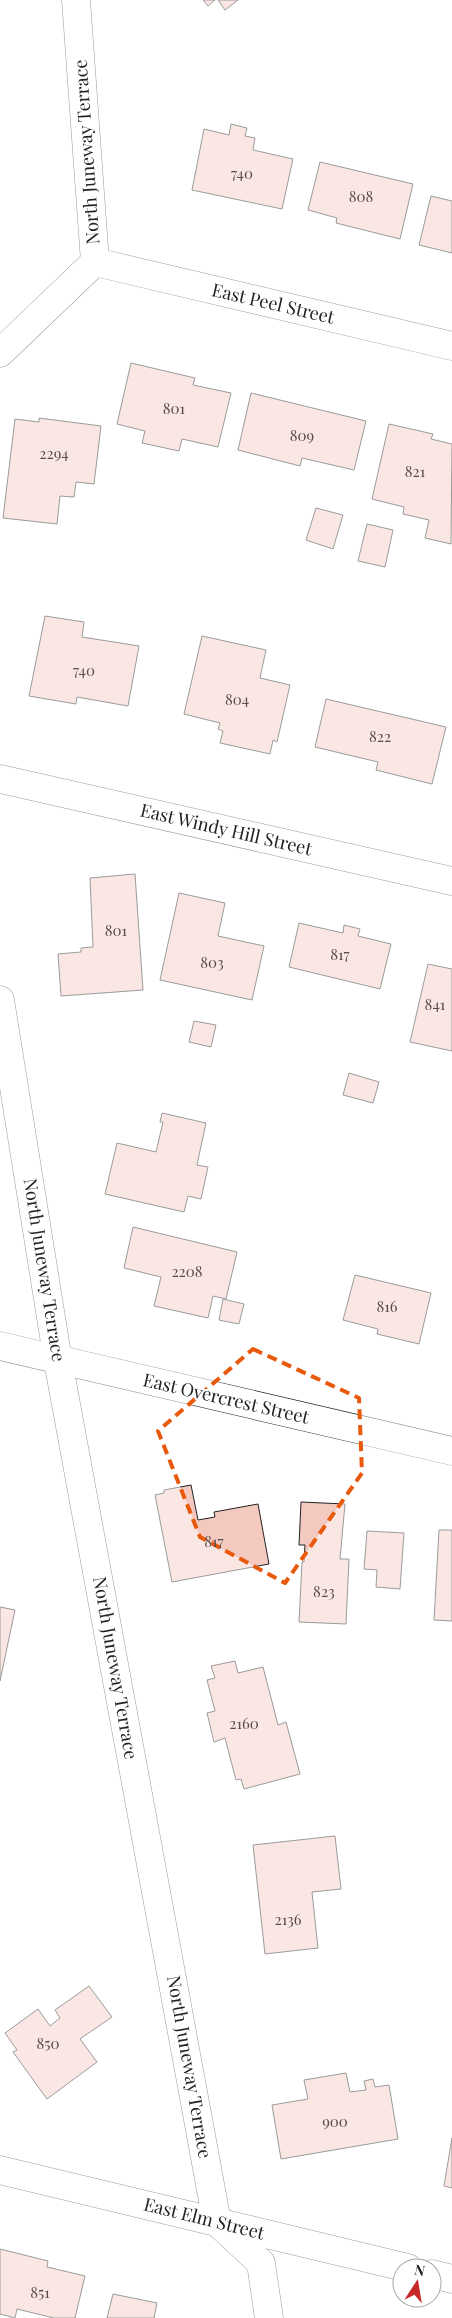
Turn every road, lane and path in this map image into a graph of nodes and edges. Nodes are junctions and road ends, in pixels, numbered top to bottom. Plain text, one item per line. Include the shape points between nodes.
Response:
1 (76, 0) edge
2 (95, 262) junction
3 (452, 346) edge
4 (0, 353) edge
5 (0, 779) edge
6 (452, 881) edge
7 (0, 1000) edge
8 (0, 1346) edge
9 (58, 1361) junction
10 (452, 1451) edge
11 (0, 2170) edge
12 (217, 2222) junction
13 (392, 2264) edge
14 (269, 2318) edge

1 - 2 street, North Juneway Terrace
2 - 3 street, East Peel Street
2 - 4 street, North Juneway Terrace
5 - 6 street, East Windy Hill Street
7 - 9 street, North Juneway Terrace
8 - 9 street, East Overcrest Street
9 - 10 street, East Overcrest Street
9 - 12 street, North Juneway Terrace
11 - 12 street, East Elm Street
12 - 13 street, East Elm Street
12 - 14 street via 261,2263

